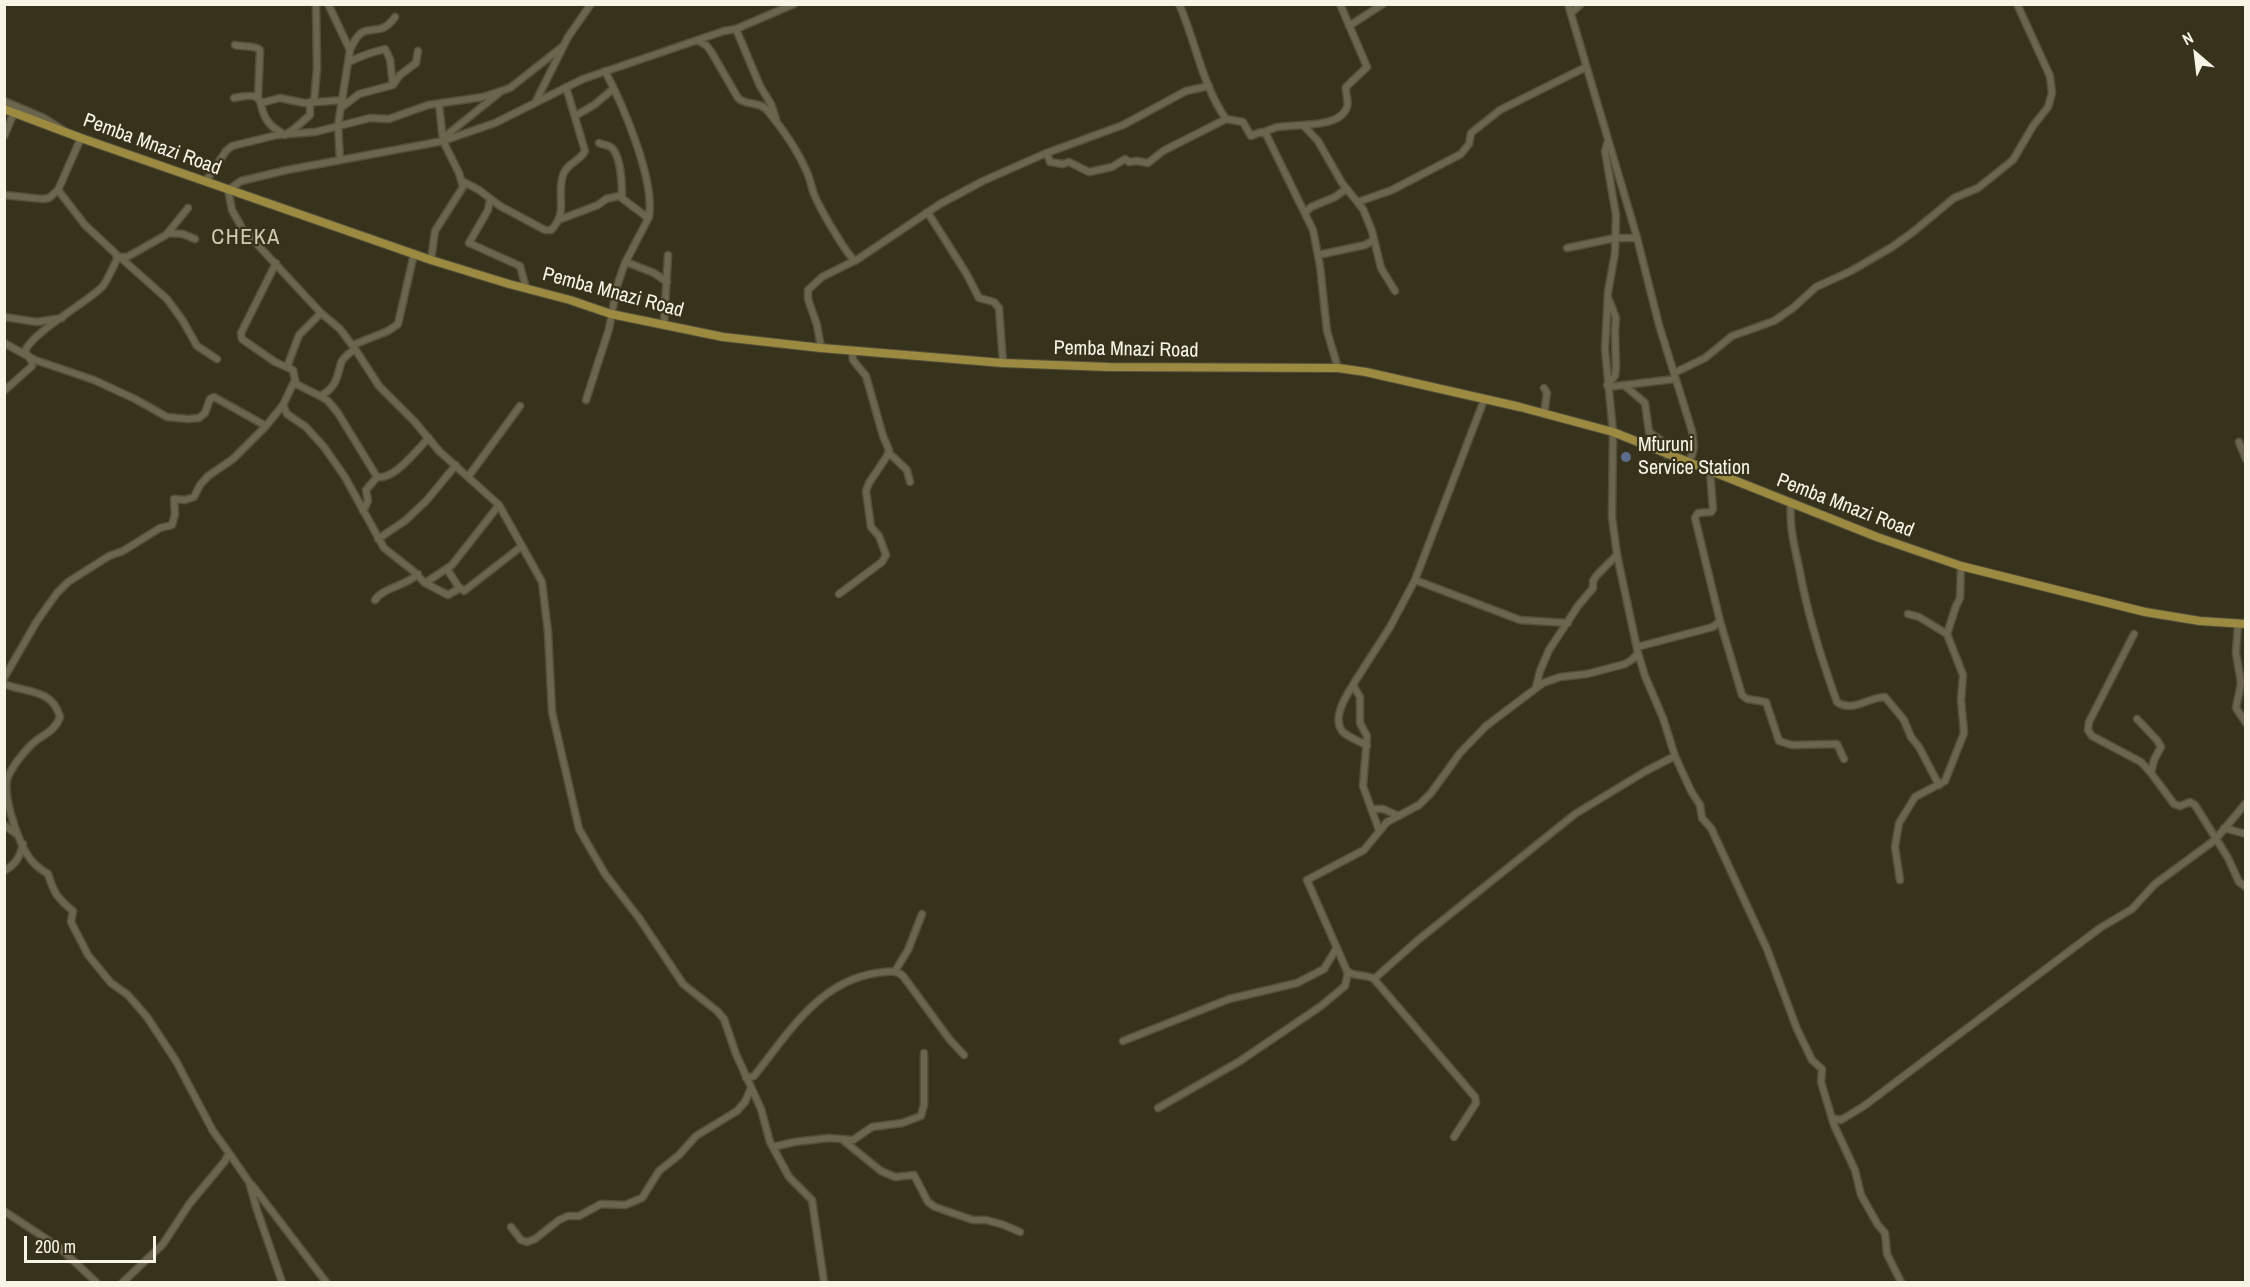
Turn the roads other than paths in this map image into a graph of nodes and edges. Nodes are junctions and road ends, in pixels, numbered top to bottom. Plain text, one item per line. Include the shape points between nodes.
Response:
1 (316, 4) edge
2 (328, 4) edge
3 (591, 4) edge
4 (794, 4) edge
5 (1179, 4) edge
6 (1340, 4) edge
7 (1383, 4) edge
8 (1568, 4) edge
9 (1581, 4) edge
10 (2017, 4) edge
11 (1571, 13) junction
12 (395, 17) dead end
13 (1349, 26) junction
14 (736, 29) junction
15 (697, 40) junction
16 (235, 45) dead end
17 (562, 47) junction
18 (350, 50) junction
19 (418, 51) dead end
20 (349, 62) junction
21 (1586, 67) junction
22 (605, 71) junction
23 (393, 85) junction
24 (1209, 86) junction
25 (566, 87) junction
26 (613, 89) junction
27 (503, 90) junction
28 (234, 98) dead end
29 (343, 100) junction
30 (4, 101) edge
31 (259, 101) junction
32 (312, 102) junction
33 (536, 102) junction
34 (439, 104) junction
35 (342, 108) junction
36 (4, 109) edge
37 (14, 113) junction
38 (575, 116) junction
39 (1226, 119) junction
40 (338, 125) junction
41 (778, 125) junction
42 (1303, 125) junction
43 (63, 130) junction
44 (1261, 133) junction
45 (285, 135) junction
46 (4, 136) edge
47 (81, 138) junction
48 (443, 139) junction
49 (1608, 141) junction
50 (599, 143) dead end
51 (1047, 153) junction
52 (340, 160) junction
53 (206, 181) junction
54 (462, 181) junction
55 (1346, 189) junction
56 (58, 190) junction
57 (228, 190) junction
58 (4, 195) edge
59 (622, 197) junction
60 (490, 199) junction
61 (1358, 202) junction
62 (188, 208) dead end
63 (926, 213) junction
64 (1305, 213) junction
65 (648, 218) junction
66 (561, 219) junction
67 (169, 232) junction
68 (1616, 238) junction
69 (1636, 238) junction
70 (195, 239) dead end
71 (1374, 240) junction
72 (1567, 248) dead end
73 (414, 254) junction
74 (668, 255) dead end
75 (1318, 255) junction
76 (119, 257) junction
77 (431, 260) junction
78 (854, 261) junction
79 (626, 262) junction
80 (276, 263) junction
81 (667, 282) junction
82 (526, 288) junction
83 (1395, 291) dead end
84 (1608, 297) junction
85 (321, 313) junction
86 (611, 314) junction
87 (4, 317) edge
88 (62, 318) junction
89 (664, 324) junction
90 (4, 343) edge
91 (354, 347) junction
92 (821, 348) junction
93 (852, 350) junction
94 (27, 356) junction
95 (217, 359) dead end
96 (1003, 363) junction
97 (287, 367) junction
98 (1338, 368) junction
99 (1675, 376) junction
100 (4, 380) edge
101 (295, 381) junction
102 (12, 384) junction
103 (1624, 385) junction
104 (1607, 386) junction
105 (1544, 388) dead end
106 (4, 391) edge
107 (320, 396) junction
108 (586, 400) dead end
109 (1484, 400) junction
110 (283, 405) junction
111 (520, 406) dead end
112 (1544, 414) junction
113 (266, 426) junction
114 (1613, 432) junction
115 (429, 438) junction
116 (2239, 442) dead end
117 (889, 453) junction
118 (1667, 454) junction
119 (2246, 459) edge
120 (1688, 463) junction
121 (456, 465) junction
122 (1710, 472) junction
123 (377, 477) junction
124 (468, 477) junction
125 (910, 482) dead end
126 (1791, 503) junction
127 (499, 506) junction
128 (363, 511) junction
129 (378, 539) junction
130 (522, 546) junction
131 (1617, 555) junction
132 (1961, 566) junction
133 (447, 569) junction
134 (417, 574) junction
135 (1415, 580) junction
136 (425, 583) junction
137 (460, 588) junction
138 (839, 594) dead end
139 (375, 600) dead end
140 (1908, 614) dead end
141 (1720, 621) junction
142 (1568, 623) junction
143 (2242, 624) edge
144 (1947, 634) junction
145 (2134, 634) dead end
146 (1638, 650) junction
147 (4, 678) edge
148 (4, 684) edge
149 (1353, 685) junction
150 (1536, 688) junction
151 (2137, 719) dead end
152 (2244, 720) edge
153 (1367, 746) junction
154 (1675, 756) junction
155 (1844, 759) dead end
156 (2151, 773) junction
157 (7, 777) edge
158 (1939, 785) junction
159 (2246, 803) edge
160 (1371, 809) junction
161 (1399, 816) junction
162 (4, 825) edge
163 (2224, 828) junction
164 (1379, 830) junction
165 (2246, 834) edge
166 (19, 835) junction
167 (2215, 840) junction
168 (23, 843) junction
169 (4, 871) edge
170 (1900, 880) dead end
171 (2246, 887) edge
172 (922, 915) dead end
173 (1336, 949) junction
174 (896, 971) junction
175 (1348, 973) junction
176 (1374, 979) junction
177 (1123, 1041) dead end
178 (924, 1053) dead end
179 (964, 1056) dead end
180 (746, 1078) junction
181 (751, 1088) junction
182 (1158, 1108) dead end
183 (1832, 1118) junction
184 (1454, 1137) dead end
185 (844, 1141) junction
186 (773, 1147) junction
187 (229, 1153) junction
188 (249, 1182) junction
189 (4, 1211) edge
190 (511, 1227) dead end
191 (1020, 1232) dead end
192 (96, 1282) edge
193 (124, 1282) edge
194 (282, 1282) edge
195 (323, 1282) edge
196 (824, 1282) edge
197 (1900, 1282) edge

1 - 32 street
2 - 18 street
3 - 17 street
4 - 14 street
5 - 24 street
6 - 13 street
7 - 13 street
8 - 11 street
9 - 11 street
10 - 99 street via 2050,76 2052,89 2048,107 2013,160 1978,188 1954,198 1892,247 1816,286 1773,321 1732,336
11 - 21 street
12 - 18 street via 388,27 360,32
13 - 42 street via 1366,70 1349,82 1345,93 1347,106 1339,116
14 - 15 street
14 - 41 street
15 - 22 street
15 - 41 street via 712,53 738,98 766,108
16 - 31 street via 260,50
17 - 27 street via 525,78
17 - 33 street
18 - 20 street
19 - 23 street via 414,66
20 - 23 street via 359,55 385,49
20 - 29 street
21 - 49 street
21 - 61 street via 1500,110 1471,133 1461,154 1392,190
22 - 25 street
22 - 26 street
23 - 35 street via 359,94
24 - 39 street
24 - 51 street via 1186,91 1123,125
25 - 33 street
25 - 38 street
26 - 38 street
26 - 65 street via 643,161
27 - 34 street via 473,100
27 - 48 street
28 - 31 street via 250,94
29 - 32 street
29 - 35 street
30 - 43 street
31 - 32 street via 280,98
31 - 45 street via 270,125
32 - 45 street via 310,115
33 - 48 street via 495,123
34 - 40 street via 389,119 370,118
34 - 48 street
35 - 40 street
36 - 37 main road, Pemba Mnazi Road
37 - 43 main road, Pemba Mnazi Road
37 - 46 street
38 - 66 street via 585,151 563,174
39 - 44 street via 1240,120 1251,136
39 - 51 street via 1148,163 1125,159 1112,167 1088,172 1069,162 1050,162
40 - 45 street
40 - 52 street
41 - 78 street via 799,156 815,195
42 - 44 street
42 - 55 street via 1318,141
43 - 47 main road, Pemba Mnazi Road
44 - 64 street via 1266,134
45 - 53 street via 228,148
47 - 53 main road, Pemba Mnazi Road
47 - 56 street
48 - 52 street
48 - 54 street
49 - 68 street via 1605,152
49 - 69 street
50 - 59 street via 615,152 622,176
51 - 63 street via 983,181
52 - 57 street via 246,180
53 - 57 main road, Pemba Mnazi Road
54 - 60 street
54 - 77 street via 463,190 435,231
55 - 61 street
55 - 64 street
56 - 58 street via 43,200
56 - 76 street
57 - 73 main road, Pemba Mnazi Road
57 - 80 street via 237,222
59 - 65 street
59 - 66 street via 606,199
60 - 66 street via 545,230 551,230
60 - 82 street via 469,243 520,266
61 - 71 street
62 - 67 street
63 - 78 street
63 - 96 street via 980,298 999,308
64 - 75 street
65 - 79 street
67 - 70 street
67 - 76 street via 152,244
68 - 69 street
68 - 72 street
68 - 84 street
69 - 99 street
71 - 75 street
71 - 83 street via 1381,268
73 - 77 main road, Pemba Mnazi Road
73 - 91 street via 398,324
74 - 81 street
75 - 98 street via 1327,331
76 - 88 street via 104,286
76 - 95 street via 167,299 197,346
77 - 82 main road, Pemba Mnazi Road
78 - 92 street via 822,277 808,290
79 - 81 street
79 - 86 street
80 - 85 street
80 - 97 street via 241,337
81 - 89 street
82 - 86 main road, Pemba Mnazi Road
84 - 104 street
84 - 104 street via 1617,321 1616,372
85 - 91 street via 336,324
85 - 97 street via 299,335
86 - 89 main road, Pemba Mnazi Road
86 - 108 street
87 - 88 street via 37,322
88 - 94 street via 34,338 25,350
89 - 92 main road, Pemba Mnazi Road via 723,337
90 - 94 street
91 - 107 street via 343,360 338,378
91 - 115 street via 379,386
92 - 93 main road, Pemba Mnazi Road
93 - 96 main road, Pemba Mnazi Road
93 - 117 street via 853,360 866,376
94 - 102 street via 33,365
94 - 113 street via 94,380 166,417 199,418 214,397
96 - 98 main road, Pemba Mnazi Road
97 - 101 street via 293,370
98 - 109 main road, Pemba Mnazi Road
99 - 103 street
99 - 120 street via 1695,445
100 - 102 street
101 - 107 street via 299,387
101 - 110 street
102 - 106 street
103 - 104 street
103 - 118 street via 1645,404 1649,432 1665,443
104 - 114 street
105 - 112 street
107 - 123 street via 338,413
109 - 112 main road, Pemba Mnazi Road
109 - 135 street
110 - 113 street
110 - 128 street via 287,414 324,447
111 - 124 street
112 - 114 main road, Pemba Mnazi Road
113 - 147 street via 233,459 208,476 194,497 174,499 172,525 160,528 68,582 37,621
114 - 118 main road, Pemba Mnazi Road
114 - 131 street via 1612,517
115 - 121 street
115 - 123 street via 402,466 385,477
116 - 119 street
117 - 125 street via 907,470
117 - 138 street via 866,491 871,527 879,536 886,557
118 - 120 main road, Pemba Mnazi Road
120 - 122 main road, Pemba Mnazi Road
121 - 124 street
121 - 129 street via 406,520
122 - 126 main road, Pemba Mnazi Road
122 - 141 street via 1713,509 1698,513 1695,518
123 - 128 street via 366,490 368,501
124 - 127 street
126 - 132 main road, Pemba Mnazi Road
126 - 158 street via 1791,533 1803,591 1837,702 1847,707 1886,697 1908,726
127 - 130 street
127 - 133 street
128 - 129 street
129 - 134 street
130 - 137 street via 464,591
130 - 180 street via 543,586 552,712 579,829 605,874 683,984 721,1014
131 - 142 street via 1597,575
131 - 146 street
132 - 143 main road, Pemba Mnazi Road via 2145,612
132 - 144 street via 1960,598
133 - 136 street
133 - 137 street
134 - 136 street
134 - 139 street
135 - 142 street via 1520,620
135 - 149 street
136 - 137 street via 448,595
140 - 144 street
141 - 146 street via 1713,627
141 - 155 street via 1742,695 1766,702 1779,741 1792,745 1837,744
142 - 150 street via 1549,650
143 - 152 street via 2236,653 2241,683 2236,708
144 - 158 street via 1964,675 1964,733 1947,777
145 - 156 street via 2088,730
146 - 150 street via 1625,664 1550,679
146 - 154 street
148 - 157 street via 42,694 56,707 60,717 55,728 31,746
149 - 153 street via 1360,697 1360,720
149 - 153 street via 1340,710 1340,727
150 - 161 street via 1486,726 1431,793
151 - 156 street via 2161,747
153 - 160 street via 1363,786
154 - 176 street via 1575,814
154 - 183 street via 1765,943 1803,1042 1822,1069 1821,1082
156 - 167 street via 2174,804 2195,805
157 - 166 street via 9,810
158 - 170 street via 1915,797 1899,823 1895,847
159 - 163 street
160 - 161 street
160 - 164 street
161 - 164 street
162 - 166 street
163 - 165 street
163 - 167 street
164 - 173 street via 1364,850 1307,880
166 - 168 street
167 - 171 street via 2239,882
167 - 183 street via 2155,884 2132,909 2100,928 1880,1094 1844,1118
168 - 169 street via 16,862
168 - 187 street via 35,865 48,874 53,891 73,911 71,922 88,955 111,983 128,995 162,1038
172 - 174 street
173 - 175 street
173 - 177 street via 1324,969 1297,983 1229,999
174 - 179 street
174 - 180 street via 850,980 818,999 754,1076
175 - 176 street
175 - 182 street via 1345,986 1321,1006 1240,1062
176 - 184 street via 1475,1097 1476,1103
178 - 185 street via 922,1115 910,1121 872,1127 857,1139
180 - 181 street
181 - 186 street
181 - 190 street via 742,1106 696,1136 659,1171 638,1201 601,1204 579,1216 568,1216 527,1242
183 - 197 street via 1858,1176 1862,1195 1885,1233 1887,1254
185 - 186 street via 822,1139
185 - 191 street via 881,1171 895,1177 914,1174 928,1202 935,1207
186 - 196 street via 789,1177 812,1200
187 - 188 street
187 - 193 street via 163,1244
188 - 194 street
188 - 195 street
189 - 192 street via 60,1248

